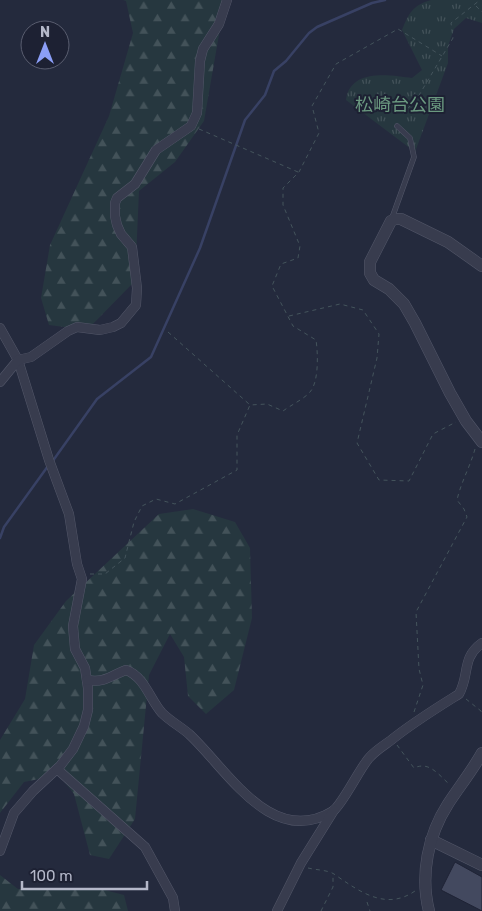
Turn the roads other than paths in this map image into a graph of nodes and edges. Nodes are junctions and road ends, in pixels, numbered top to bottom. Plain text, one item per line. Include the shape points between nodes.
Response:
1 (228, 0) edge
2 (397, 126) dead end
3 (391, 221) junction
4 (482, 266) edge
5 (0, 328) edge
6 (18, 360) junction
7 (0, 382) edge
8 (480, 440) edge
9 (482, 643) edge
10 (87, 680) junction
11 (482, 753) edge
12 (57, 769) junction
13 (334, 810) junction
14 (431, 840) junction
15 (0, 851) edge
16 (482, 865) edge
17 (174, 911) edge
18 (277, 911) edge
19 (429, 911) edge

1 - 6 street via 203,49 198,112 191,126 156,150 135,184 115,203 117,225 132,247 136,305 121,323 113,327 100,330 77,327 31,357
2 - 3 lane via 410,138 414,157
3 - 4 street via 401,219 448,242
3 - 8 street via 370,262 370,272 374,280 404,304 464,418
5 - 6 street
6 - 7 street
6 - 10 street via 69,514 82,578 74,626 76,650
9 - 13 street via 470,655 464,686 459,694 410,724 370,757
10 - 12 street via 88,710 84,726 74,749
10 - 13 street via 109,679 126,670 132,672 163,714 189,734 233,783 271,813 287,820 307,821
11 - 14 street via 441,816
12 - 15 street via 14,813
12 - 17 street via 146,847 173,898
13 - 18 street
14 - 16 street
14 - 19 street via 425,885

